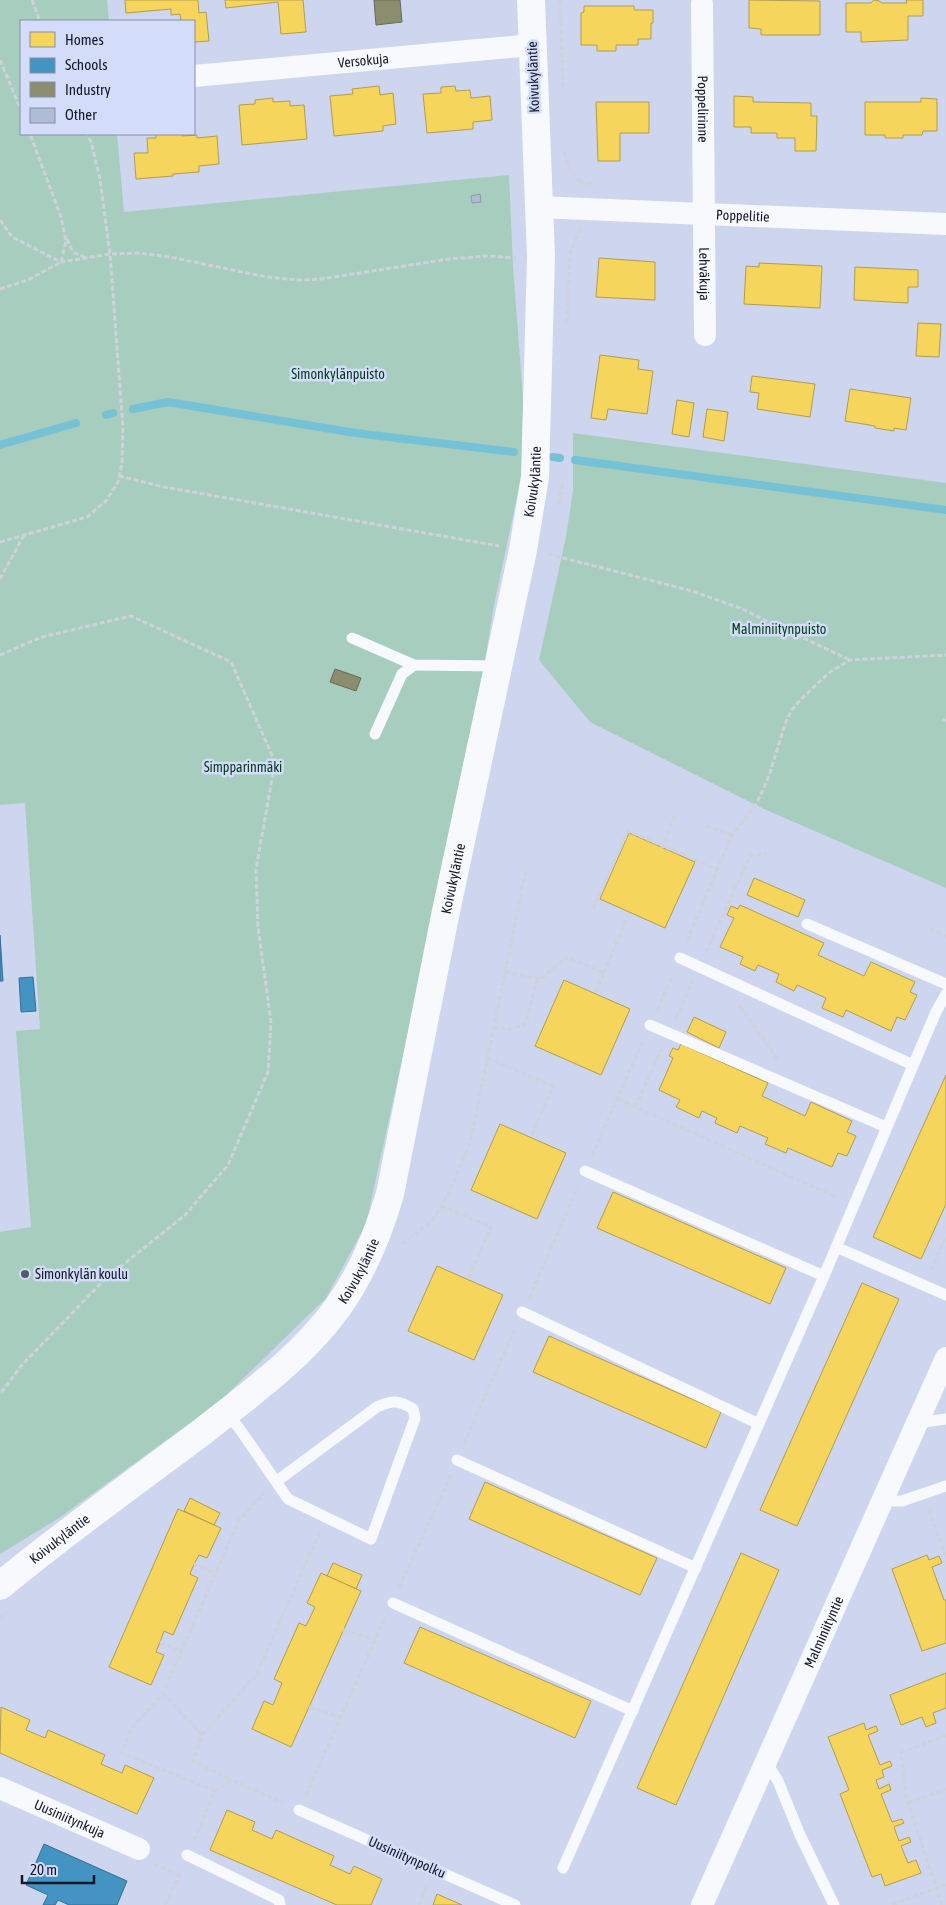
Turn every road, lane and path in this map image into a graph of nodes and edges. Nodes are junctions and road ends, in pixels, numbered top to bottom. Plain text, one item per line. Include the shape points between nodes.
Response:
1 (32, 0) edge
2 (531, 0) edge
3 (560, 0) edge
4 (702, 4) dead end
5 (40, 20) edge
6 (532, 45) junction
7 (0, 60) edge
8 (195, 76) edge
9 (563, 94) dead end
10 (20, 101) edge
11 (30, 135) edge
12 (88, 135) edge
13 (564, 151) dead end
14 (538, 207) junction
15 (579, 208) junction
16 (703, 214) junction
17 (0, 220) edge
18 (946, 224) edge
19 (65, 234) junction
20 (110, 254) junction
21 (87, 258) junction
22 (515, 258) dead end
23 (61, 262) junction
24 (0, 289) edge
25 (567, 322) dead end
26 (705, 335) dead end
27 (119, 476) junction
28 (563, 478) dead end
29 (559, 506) dead end
30 (24, 535) junction
31 (0, 542) edge
32 (550, 548) dead end
33 (536, 552) junction
34 (547, 563) dead end
35 (0, 579) edge
36 (352, 638) dead end
37 (0, 654) edge
38 (946, 655) edge
39 (850, 660) junction
40 (414, 664) junction
41 (498, 666) junction
42 (375, 734) dead end
43 (676, 813) dead end
44 (706, 826) dead end
45 (732, 835) junction
46 (662, 847) junction
47 (526, 870) dead end
48 (719, 870) junction
49 (593, 909) dead end
50 (629, 913) dead end
51 (807, 924) dead end
52 (930, 928) dead end
53 (946, 937) edge
54 (680, 958) junction
55 (505, 972) junction
56 (604, 973) junction
57 (718, 975) junction
58 (542, 979) junction
59 (946, 984) edge
60 (595, 994) dead end
61 (946, 994) edge
62 (650, 1025) junction
63 (494, 1028) junction
64 (487, 1058) junction
65 (913, 1065) junction
66 (798, 1089) junction
67 (618, 1099) junction
68 (886, 1127) junction
69 (601, 1134) dead end
70 (531, 1137) dead end
71 (585, 1171) dead end
72 (854, 1204) junction
73 (441, 1206) junction
74 (403, 1235) dead end
75 (946, 1236) edge
76 (836, 1247) junction
77 (824, 1276) junction
78 (468, 1279) dead end
79 (924, 1286) junction
80 (946, 1295) edge
81 (522, 1312) dead end
82 (946, 1358) edge
83 (0, 1394) edge
84 (226, 1413) junction
85 (946, 1419) edge
86 (917, 1423) junction
87 (759, 1424) junction
88 (457, 1460) dead end
89 (277, 1481) junction
90 (946, 1486) edge
91 (923, 1494) junction
92 (882, 1501) junction
93 (326, 1517) junction
94 (946, 1556) edge
95 (194, 1564) dead end
96 (696, 1568) junction
97 (215, 1573) junction
98 (5, 1598) edge
99 (392, 1603) dead end
100 (0, 1618) edge
101 (343, 1630) dead end
102 (376, 1640) dead end
103 (160, 1642) dead end
104 (181, 1651) junction
105 (163, 1693) junction
106 (309, 1707) dead end
107 (633, 1711) junction
108 (341, 1717) dead end
109 (202, 1735) junction
110 (946, 1735) edge
111 (766, 1762) junction
112 (232, 1780) junction
113 (0, 1788) edge
114 (946, 1789) edge
115 (214, 1791) junction
116 (908, 1803) junction
117 (299, 1810) joint
118 (138, 1849) dead end
119 (187, 1855) junction
120 (563, 1868) dead end
121 (946, 1884) edge
122 (935, 1888) junction
123 (166, 1905) edge
124 (280, 1905) edge
125 (515, 1905) edge
126 (702, 1905) edge
127 (834, 1905) edge
128 (892, 1905) edge
129 (942, 1905) edge

1 - 5 path
2 - 6 main road, Koivukyläntie
3 - 9 path
4 - 16 street, Poppelirinne
6 - 8 street, Versokuja
6 - 14 main road, Koivukyläntie
7 - 10 path
11 - 19 path
12 - 20 path via 100,179
13 - 15 path via 569,169 580,182
14 - 15 street, Poppelitie
14 - 33 main road, Koivukyläntie via 541,256
15 - 16 street, Poppelitie
15 - 25 path via 578,235 570,254
16 - 18 street, Poppelitie
16 - 26 street, Lehväkuja
17 - 23 path via 12,237
19 - 21 path via 73,252
19 - 23 path
20 - 21 path
20 - 22 path via 146,254 299,280 449,259
20 - 27 path via 123,428
21 - 23 path
23 - 24 path via 28,280
27 - 30 path via 106,501 87,517
27 - 33 path via 164,487
28 - 29 path
30 - 31 path
30 - 35 path
32 - 33 path
33 - 34 path
33 - 39 path via 692,591 740,608
33 - 41 main road, Koivukyläntie
36 - 40 lane
37 - 83 path via 42,637 131,616 230,662 275,762 256,869 258,926 272,1022 268,1072 228,1165 185,1215 105,1279 21,1366
38 - 39 path
39 - 45 path via 830,672 791,711 764,790
40 - 41 lane
40 - 42 lane via 402,674
41 - 84 main road, Koivukyläntie via 390,1194 380,1228 351,1287 319,1332
43 - 46 path
44 - 45 path
45 - 48 path
46 - 48 path
46 - 49 path via 628,831
47 - 55 path
48 - 54 path
50 - 56 path
51 - 59 lane
52 - 53 path
54 - 57 lane
54 - 62 path
55 - 58 path
55 - 63 path
56 - 58 path via 567,957
56 - 60 path
57 - 65 lane
57 - 66 path
58 - 63 path via 536,983 526,1023 514,1029
61 - 65 lane
62 - 66 lane
62 - 67 path
63 - 64 path
64 - 70 path via 553,1086
64 - 73 path via 470,1144
65 - 68 lane
66 - 68 lane
67 - 69 path
67 - 72 path
68 - 72 lane
71 - 77 lane
72 - 76 lane
73 - 74 path via 432,1221 401,1245
73 - 78 path via 492,1227
75 - 79 path
76 - 77 lane
76 - 79 lane
77 - 87 lane
79 - 80 lane
81 - 87 lane
82 - 86 street, Malminiityntie
84 - 89 lane
84 - 98 main road, Koivukyläntie
85 - 86 lane
86 - 92 street, Malminiityntie
87 - 96 lane
88 - 96 lane
89 - 93 lane via 288,1499
89 - 93 lane via 377,1407 390,1401 413,1409 415,1418 371,1538
89 - 97 path via 239,1520
90 - 91 lane
91 - 92 lane
91 - 94 path
92 - 111 street, Malminiityntie
93 - 109 path via 256,1675
95 - 97 path
96 - 107 lane
97 - 104 path
98 - 100 path
99 - 107 lane
101 - 102 path
103 - 104 path
104 - 105 path
105 - 109 path
105 - 115 path via 131,1729 122,1753
106 - 108 path
107 - 120 lane
109 - 112 path via 193,1761
110 - 116 path via 901,1753
111 - 126 street, Malminiityntie
111 - 127 lane via 778,1781
112 - 115 path
112 - 117 path
113 - 118 street, Uusiniitynkuja
114 - 116 path
115 - 119 path
116 - 122 path
117 - 125 lane, Uusiniitynpolku
119 - 123 path
119 - 124 lane via 279,1900
121 - 122 path
122 - 128 path
122 - 129 path

